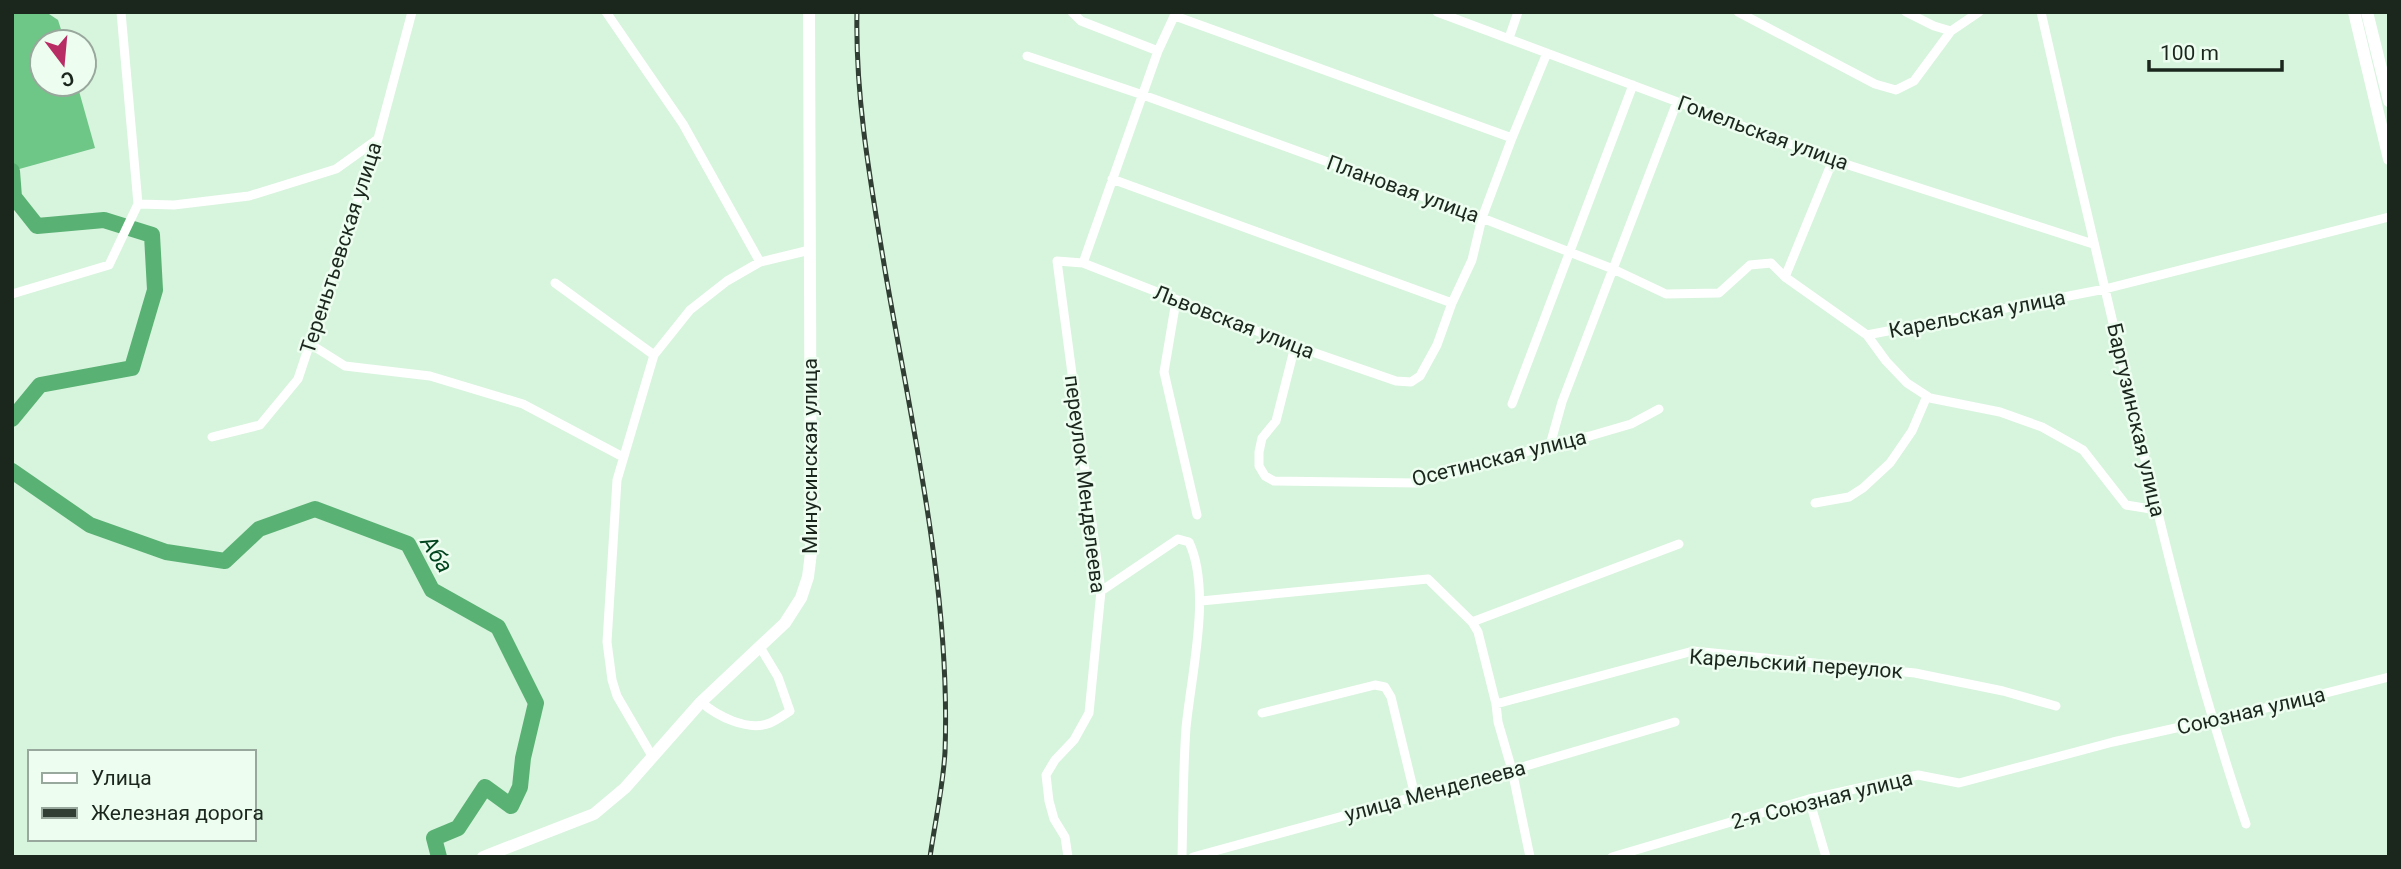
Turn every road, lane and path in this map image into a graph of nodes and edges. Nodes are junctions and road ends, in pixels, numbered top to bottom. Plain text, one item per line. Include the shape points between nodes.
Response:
1 (121, 12) edge
2 (412, 12) edge
3 (606, 12) edge
4 (810, 12) edge
5 (1072, 12) edge
6 (1437, 12) edge
7 (1518, 12) edge
8 (1738, 12) edge
9 (1906, 12) edge
10 (1979, 12) edge
11 (2041, 12) edge
12 (2354, 12) edge
13 (2367, 12) edge
14 (1175, 14) edge
15 (1951, 31) junction
16 (1509, 38) junction
17 (1158, 51) junction
18 (1547, 53) junction
19 (1027, 56) dead end
20 (1633, 85) junction
21 (1143, 95) junction
22 (2389, 101) edge
23 (1677, 102) junction
24 (1512, 138) junction
25 (378, 139) junction
26 (2389, 159) edge
27 (1833, 160) junction
28 (1112, 179) junction
29 (138, 204) junction
30 (2389, 217) edge
31 (1482, 218) junction
32 (2093, 244) junction
33 (810, 250) junction
34 (1569, 253) junction
35 (1057, 261) joint
36 (760, 262) junction
37 (1083, 263) junction
38 (1613, 269) junction
39 (1785, 277) junction
40 (555, 283) dead end
41 (2105, 289) junction
42 (12, 294) edge
43 (1176, 301) junction
44 (1452, 303) junction
45 (1867, 335) junction
46 (310, 344) junction
47 (1295, 346) junction
48 (654, 355) junction
49 (1927, 396) junction
50 (1512, 404) dead end
51 (1658, 409) dead end
52 (212, 437) dead end
53 (1550, 445) junction
54 (623, 457) junction
55 (1815, 503) dead end
56 (2157, 510) junction
57 (1197, 515) dead end
58 (1679, 544) dead end
59 (1101, 591) junction
60 (1200, 601) junction
61 (1472, 622) junction
62 (760, 647) junction
63 (2389, 677) edge
64 (701, 702) junction
65 (1496, 704) junction
66 (2056, 706) dead end
67 (1262, 713) dead end
68 (2213, 720) junction
69 (1675, 722) dead end
70 (2113, 742) joint
71 (652, 756) junction
72 (1512, 770) junction
73 (1415, 796) junction
74 (1809, 799) junction
75 (2246, 824) dead end
76 (1632, 854) edge
77 (483, 857) edge
78 (1068, 857) edge
79 (1182, 857) edge
80 (1193, 857) edge
81 (1530, 857) edge
82 (1612, 857) edge
83 (1826, 857) edge

1 - 29 street
2 - 25 street, Тереньтьевская улица
3 - 36 street via 683,124
4 - 33 main road, Минусинская улица
5 - 17 street via 1081,21
6 - 16 street, Гомельская улица
7 - 16 street
8 - 15 street via 1875,84 1896,90 1914,81
9 - 15 street
10 - 15 street
11 - 32 street, Баргузинская улица
12 - 26 main road
13 - 22 main road
14 - 17 street
14 - 24 street
16 - 18 street, Гомельская улица
17 - 21 street
18 - 20 street, Гомельская улица
18 - 24 street
19 - 21 street, Плановая улица
20 - 23 street, Гомельская улица
20 - 34 street
21 - 28 street
21 - 31 street, Плановая улица
23 - 27 street, Гомельская улица
23 - 38 street
24 - 31 street
25 - 29 street via 336,169 249,195 174,205
25 - 46 street, Тереньтьевская улица
27 - 32 street, Гомельская улица
27 - 39 street
28 - 37 street
28 - 44 street
29 - 42 street via 108,265
30 - 41 street, Карельская улица
31 - 34 street, Плановая улица
31 - 44 street via 1472,260
32 - 41 street, Баргузинская улица
33 - 36 street
33 - 62 main road, Минусинская улица via 809,565 801,598
34 - 38 street, Плановая улица
34 - 50 street
35 - 37 street, Львовская улица
35 - 59 street, переулок Менделеева
36 - 48 street via 690,310
37 - 43 street, Львовская улица
38 - 39 street, Плановая улица via 1666,293 1719,293 1749,265 1771,263
38 - 53 street
39 - 45 street
40 - 48 street
41 - 45 street, Карельская улица
41 - 56 street, Баргузинская улица
43 - 47 street, Львовская улица
43 - 57 street via 1164,372
44 - 47 street, Львовская улица via 1437,345 1420,376 1411,382 1395,381
45 - 49 street, Карельская улица via 1907,383
46 - 52 street, Тереньтьевская улица via 298,379 260,425
46 - 54 street via 345,366 430,376 523,404
47 - 53 street, Осетинская улица via 1276,421 1262,438 1259,452 1259,466 1274,481 1416,482
48 - 54 street
49 - 55 street via 1912,431 1890,463 1849,497
49 - 56 street, Карельская улица via 2000,412 2042,427 2083,450 2126,505
51 - 53 street, Осетинская улица via 1620,427
54 - 71 street via 615,494 607,642 617,696
56 - 68 street, Баргузинская улица
58 - 61 street
59 - 60 street via 1178,539 1189,542 1195,556
59 - 78 street, переулок Менделеева via 1090,712 1046,775 1049,801 1065,837
60 - 61 street via 1427,579
60 - 79 street via 1186,728
61 - 65 street
62 - 64 main road, Минусинская улица
62 - 64 street via 778,677 790,711 768,724 747,724 717,716
63 - 68 street, Союзная улица
64 - 71 main road, Минусинская улица
65 - 66 street, Карельский переулок via 1693,651 1915,673
65 - 72 street
67 - 73 street via 1375,685 1385,687
68 - 70 street, Союзная улица
68 - 75 street, Баргузинская улица
69 - 72 street, улица Менделеева
70 - 74 street, 2-я Союзная улица via 1959,783 1919,775
71 - 77 main road, Минусинская улица via 625,788 594,814
72 - 73 street, улица Менделеева
72 - 81 street
73 - 80 street, улица Менделеева
74 - 76 street, 2-я Союзная улица
74 - 83 street
76 - 82 street, 2-я Союзная улица

